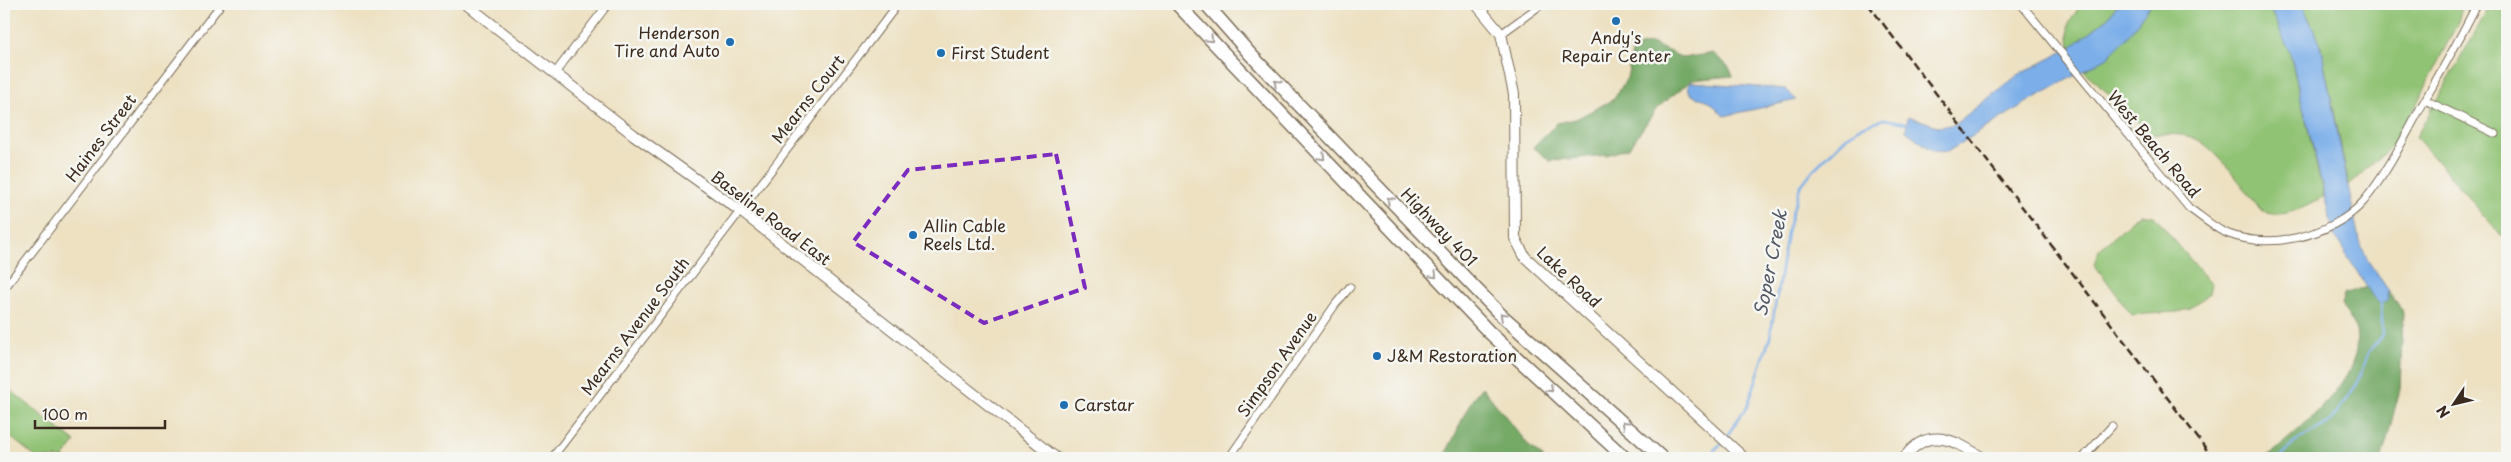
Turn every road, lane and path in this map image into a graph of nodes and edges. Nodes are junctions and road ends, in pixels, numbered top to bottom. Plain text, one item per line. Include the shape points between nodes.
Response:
1 (221, 4) edge
2 (466, 4) edge
3 (608, 4) edge
4 (898, 4) edge
5 (1176, 4) edge
6 (1206, 4) edge
7 (1476, 4) edge
8 (1542, 4) edge
9 (2021, 4) edge
10 (2477, 4) edge
11 (1502, 34) junction
12 (555, 73) junction
13 (2425, 100) junction
14 (2496, 134) dead end
15 (739, 210) junction
16 (1350, 287) dead end
17 (4, 289) edge
18 (2112, 426) dead end
19 (552, 458) edge
20 (1056, 458) edge
21 (1229, 458) edge
22 (1625, 458) edge
23 (1661, 458) edge
24 (1744, 458) edge
25 (1904, 458) edge
26 (1983, 458) edge
27 (2083, 458) edge

1 - 17 street, Haines Street
2 - 12 street, Baseline Road East
3 - 12 street
4 - 15 street, Mearns Court
5 -> 22 highway via 1489,332
23 -> 6 highway, Highway 401 via 1499,313
7 - 11 street, Lake Road
8 - 11 street
9 - 13 street, West Beach Road via 2189,208 2221,230 2246,238 2274,240 2299,237 2323,230 2344,218 2363,202 2396,154
10 - 13 street, West Beach Road
11 - 24 street, Lake Road via 1514,94 1515,238 1525,257
12 - 15 street, Baseline Road East via 634,135
13 - 14 street
15 - 19 street, Mearns Avenue South
15 - 20 street, Baseline Road East
16 - 21 street, Simpson Avenue
18 - 27 street
25 - 26 street via 1916,446 1939,437 1958,442

